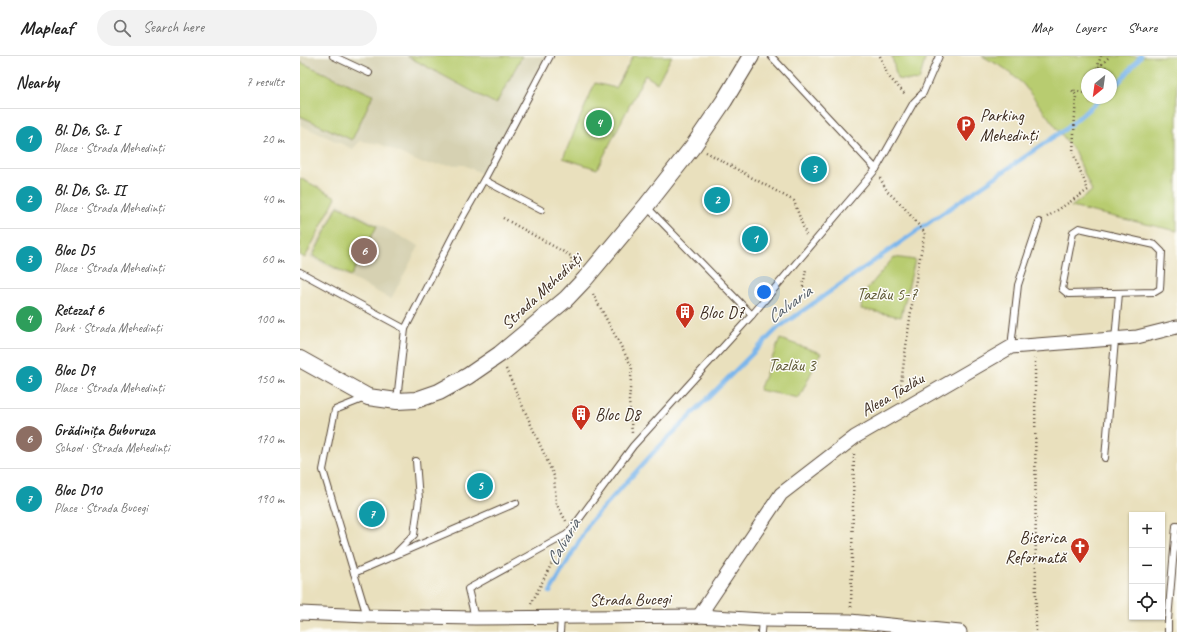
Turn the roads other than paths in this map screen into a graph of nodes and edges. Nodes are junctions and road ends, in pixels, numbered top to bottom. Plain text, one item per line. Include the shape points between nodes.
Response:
1 (333, 56) edge
2 (550, 56) edge
3 (751, 56) edge
4 (771, 56) edge
5 (939, 56) edge
6 (369, 73) dead end
7 (876, 169) junction
8 (484, 180) junction
9 (646, 206) junction
10 (541, 210) dead end
11 (1039, 222) road end
12 (300, 272) edge
13 (1119, 293) junction
14 (752, 315) junction
15 (1177, 327) edge
16 (405, 329) junction
17 (1115, 339) junction
18 (1011, 347) junction
19 (300, 359) edge
20 (368, 397) junction
21 (397, 401) junction
22 (1105, 458) dead end
23 (416, 461) dead end
24 (516, 503) dead end
25 (1177, 526) edge
26 (395, 555) junction
27 (354, 573) junction
28 (300, 613) edge
29 (367, 616) junction
30 (699, 616) junction
31 (475, 618) junction
32 (561, 618) junction
33 (761, 626) edge
34 (560, 632) edge
35 (960, 632) edge
36 (1168, 632) edge

1 - 6 lane
2 - 8 lane
3 - 9 street, Strada Mehedinți via 694,145
4 - 7 lane
5 - 7 lane via 923,93 914,102
7 - 14 lane
8 - 10 lane
8 - 16 lane
9 - 14 lane
9 - 21 street, Strada Mehedinți via 579,278 566,299 500,354 439,392 416,400
11 - 18 lane via 1018,285
12 - 16 lane
13 - 13 lane via 1155,292 1160,288 1162,252 1155,245 1079,228 1073,232 1062,289 1068,294
13 - 17 lane
14 - 31 lane via 633,446 568,532 468,589
15 - 17 street, Aleea Tazlău via 1137,337
16 - 21 lane
17 - 18 street, Aleea Tazlău
17 - 22 lane
18 - 30 street, Aleea Tazlău via 855,437 781,494
19 - 20 street, Strada Mehedinți
20 - 21 street, Strada Mehedinți
20 - 27 lane via 335,410 323,470
23 - 26 lane via 418,499 414,535
24 - 26 lane
25 - 36 lane
26 - 27 lane
27 - 29 lane
28 - 29 street, Strada Bucegi
29 - 31 street, Strada Bucegi
30 - 32 street, Strada Bucegi
30 - 33 street, Strada Bucegi
31 - 32 street, Strada Bucegi
32 - 34 lane
33 - 35 street, Strada Bucegi via 850,621

